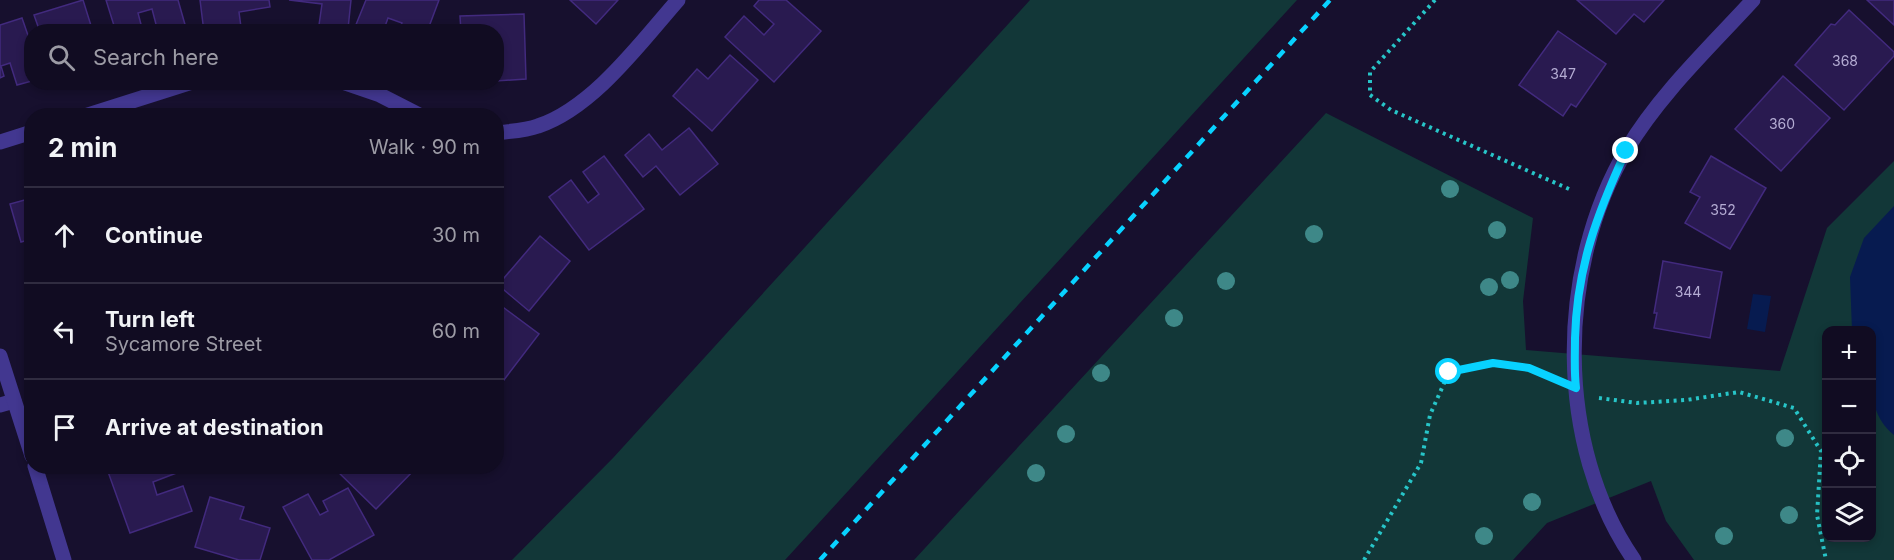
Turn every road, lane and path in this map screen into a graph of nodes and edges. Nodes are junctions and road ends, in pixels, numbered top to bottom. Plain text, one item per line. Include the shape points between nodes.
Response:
1 (678, 0) edge
2 (1436, 0) edge
3 (1753, 0) edge
4 (167, 90) edge
5 (365, 90) edge
6 (110, 108) edge
7 (405, 108) edge
8 (504, 132) edge
9 (24, 134) edge
10 (0, 142) edge
11 (1569, 189) dead end
12 (0, 356) edge
13 (1576, 388) junction
14 (7, 403) edge
15 (24, 439) edge
16 (37, 474) edge
17 (64, 560) edge
18 (1364, 560) edge
19 (1634, 560) edge
20 (1826, 560) edge

1 - 8 street via 598,87 565,113 537,127
2 - 11 path via 1370,72 1370,94 1391,110
3 - 13 street via 1654,108 1621,161 1598,212 1585,255 1576,303
4 - 6 street
5 - 7 street
9 - 10 street
12 - 14 street
13 - 18 path via 1529,368 1493,363 1449,372 1430,415 1421,463
13 - 19 street via 1584,446 1599,494
13 - 20 path via 1598,398 1637,403 1739,392 1794,408 1821,451 1817,516
14 - 15 street
16 - 17 street

